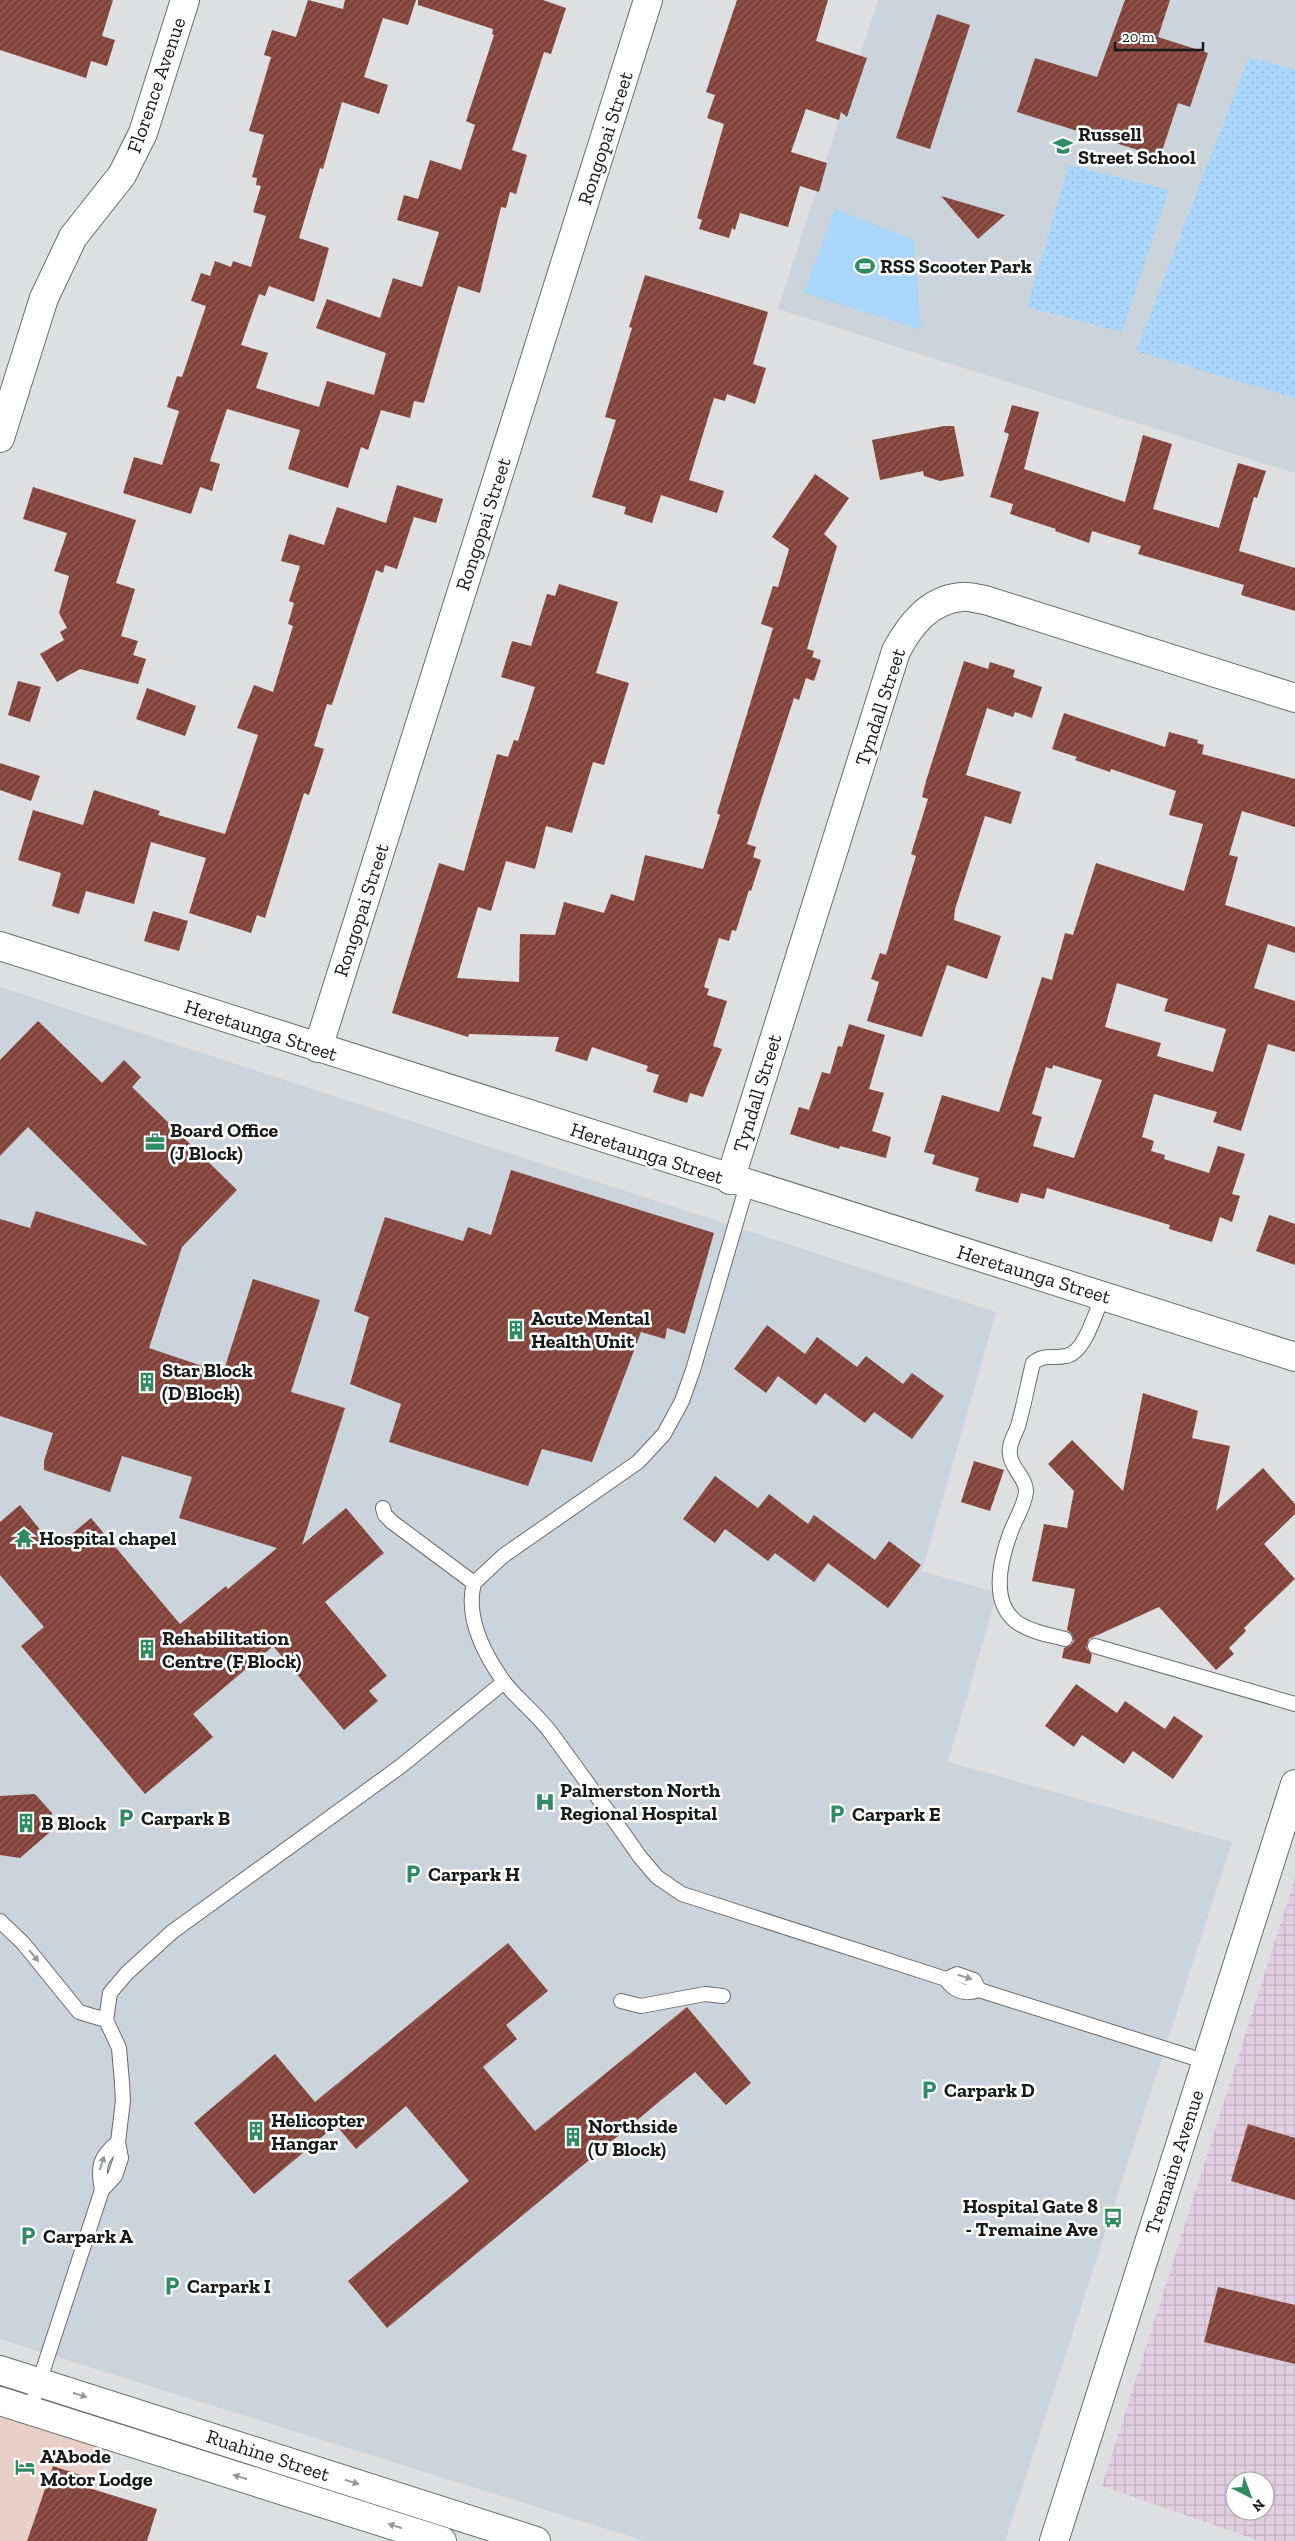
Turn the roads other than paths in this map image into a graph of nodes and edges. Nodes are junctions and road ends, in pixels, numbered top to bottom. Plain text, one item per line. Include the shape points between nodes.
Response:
1 (185, 0) edge
2 (648, 0) edge
3 (0, 438) edge
4 (1295, 698) edge
5 (0, 946) edge
6 (318, 1048) junction
7 (738, 1182) junction
8 (1103, 1295) junction
9 (1295, 1357) edge
10 (383, 1508) dead end
11 (474, 1583) junction
12 (1065, 1639) dead end
13 (1094, 1646) dead end
14 (504, 1682) junction
15 (1295, 1704) edge
16 (1295, 1784) edge
17 (0, 1921) edge
18 (723, 1996) dead end
19 (621, 2001) dead end
20 (106, 2020) junction
21 (1207, 2062) junction
22 (0, 2370) edge
23 (39, 2382) junction
24 (0, 2401) edge
25 (30, 2410) junction
26 (1072, 2480) junction
27 (442, 2541) edge
28 (536, 2541) edge
29 (1054, 2541) edge
30 (1061, 2541) edge

1 - 3 street, Florence Avenue via 143,133 122,175 73,237 44,298
2 - 6 street, Rongopai Street
4 - 7 street, Tyndall Street via 985,600 962,597 924,612 908,629 896,651
5 - 6 street, Heretaunga Street
6 - 7 street, Heretaunga Street
7 - 8 street, Heretaunga Street
7 - 11 lane via 693,1370 682,1401 664,1434 638,1462 503,1556
8 - 9 street, Heretaunga Street
8 - 12 lane via 1075,1353 1066,1357 1040,1357 1034,1362 1010,1446 1014,1468 1026,1489 1024,1503 1001,1560 1002,1601 1017,1623
10 - 11 lane via 392,1522
11 - 14 lane via 470,1598 472,1617
13 - 15 lane
14 - 20 lane via 402,1766 172,1932 110,1993
14 - 21 lane via 547,1728 640,1857 657,1877 682,1894 946,1979 952,1988 969,1993 979,1990
16 - 21 street, Tremaine Avenue
17 -> 20 lane via 23,1943 80,2012
18 - 19 lane via 705,1994 641,2006
20 - 23 lane via 119,2048 123,2102 118,2142 105,2153 98,2172 102,2190
21 - 26 street, Tremaine Avenue
22 - 23 street, Ruahine Street
23 - 25 lane
23 -> 28 street, Ruahine Street
24 - 25 street, Ruahine Street
27 -> 25 street, Ruahine Street
26 - 29 street, Tremaine Avenue
26 - 30 street

